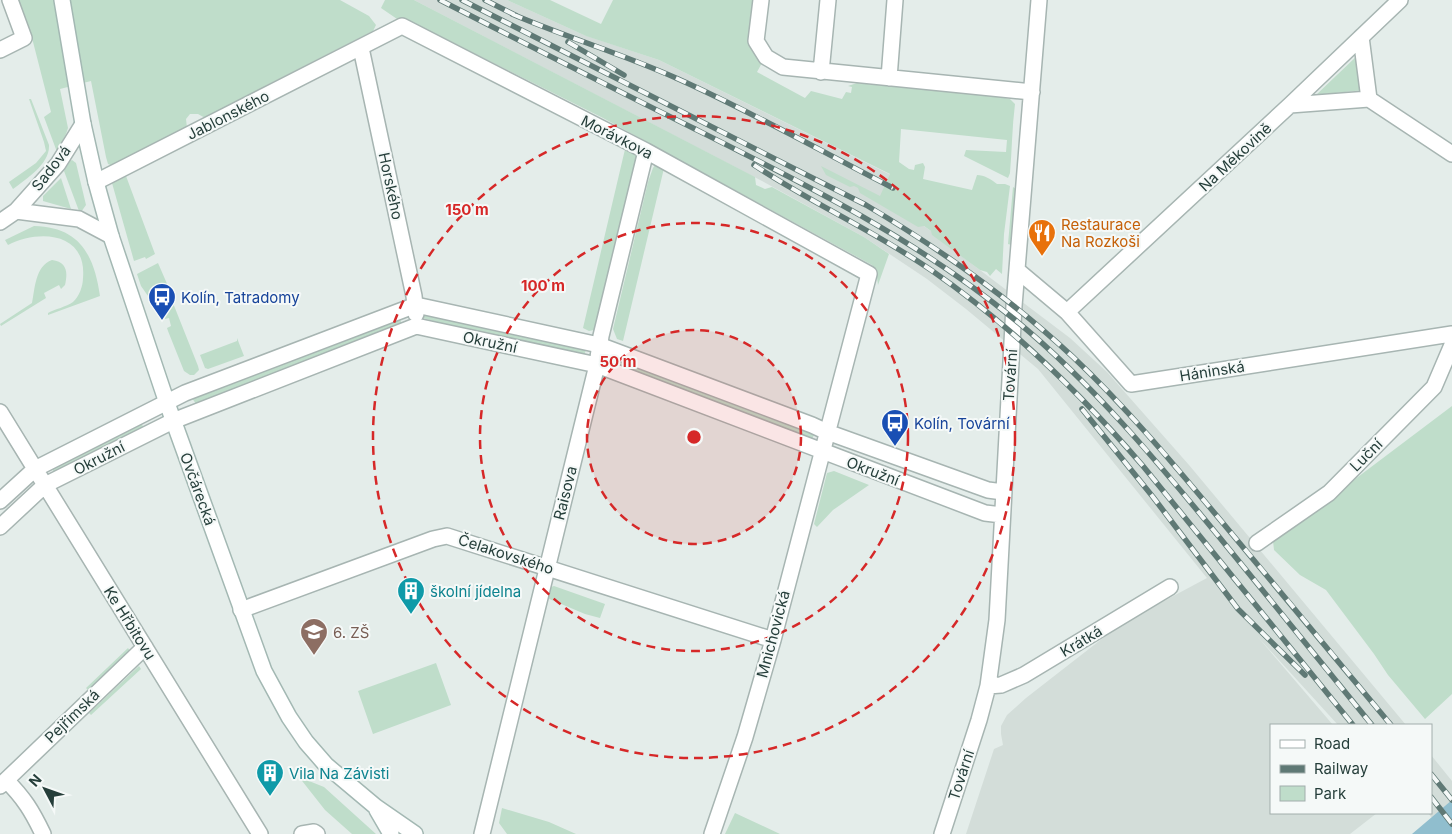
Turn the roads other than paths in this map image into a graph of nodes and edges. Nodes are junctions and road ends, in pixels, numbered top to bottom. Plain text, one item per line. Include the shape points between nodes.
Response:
1 (10, 0) edge
2 (62, 0) edge
3 (761, 0) edge
4 (828, 0) edge
5 (895, 0) edge
6 (1039, 0) edge
7 (1400, 0) edge
8 (1362, 37) junction
9 (6, 48) edge
10 (361, 48) junction
11 (821, 72) junction
12 (889, 78) junction
13 (1032, 92) junction
14 (1370, 99) junction
15 (1290, 105) junction
16 (83, 124) junction
17 (646, 151) junction
18 (1452, 154) edge
19 (96, 182) junction
20 (16, 211) junction
21 (0, 222) edge
22 (111, 236) junction
23 (1017, 270) junction
24 (869, 274) joint
25 (416, 305) junction
26 (1067, 312) junction
27 (416, 326) junction
28 (1452, 334) edge
29 (599, 345) junction
30 (1452, 345) edge
31 (597, 365) junction
32 (166, 403) junction
33 (0, 412) edge
34 (173, 421) junction
35 (827, 432) junction
36 (822, 451) junction
37 (35, 468) junction
38 (45, 485) junction
39 (1003, 492) junction
40 (0, 501) edge
41 (1002, 515) junction
42 (0, 527) edge
43 (1257, 543) dead end
44 (546, 567) junction
45 (1170, 587) dead end
46 (242, 610) junction
47 (772, 640) junction
48 (145, 647) junction
49 (988, 686) junction
50 (3, 783) edge
51 (376, 807) junction
52 (43, 834) edge
53 (260, 834) edge
54 (302, 834) edge
55 (317, 834) edge
56 (391, 834) edge
57 (415, 834) edge
58 (482, 834) edge
59 (712, 834) edge
60 (942, 834) edge

1 - 9 street via 24,38
2 - 16 street, Ovčárecká
3 - 11 street via 756,41 766,56 783,67
4 - 11 street
5 - 12 street
6 - 13 street, Tovární
7 - 8 street, Na Měkovině
8 - 14 street
8 - 15 street, Na Měkovině
10 - 17 street, Morávkova via 402,26
10 - 19 street, Jablonského
10 - 25 street, Horského
11 - 12 street
12 - 13 street
13 - 23 street, Tovární
14 - 15 street
14 - 18 street
15 - 26 street, Na Měkovině
16 - 19 street, Ovčárecká
16 - 20 street, Sadová via 58,164
17 - 24 street, Morávkova
17 - 29 street, Raisova
19 - 22 street, Ovčárecká
20 - 21 street, Sadová
20 - 22 street, Sadová via 79,219
22 - 32 street, Ovčárecká
23 - 26 street, Háninská
23 - 39 street, Tovární
24 - 35 street, Mnichovická
25 - 27 street, Horského
25 - 29 street, Okružní
25 - 32 street, Okružní via 185,392
26 - 28 street, Háninská via 1131,384
27 - 31 street, Okružní
27 - 34 street, Okružní
29 - 31 street, Raisova
29 - 35 street, Okružní
30 - 43 street, Luční via 1434,387 1329,492
31 - 36 street, Okružní
31 - 44 street, Raisova
32 - 34 street, Ovčárecká
32 - 37 street, Okružní
33 - 37 street, Ke Hřbitovu
34 - 38 street, Okružní
34 - 46 street, Ovčárecká
35 - 36 street, Mnichovická
35 - 39 street, Okružní via 988,490
36 - 41 street, Okružní via 985,513
36 - 47 street, Mnichovická
37 - 38 street, Ke Hřbitovu
37 - 40 street, Okružní
38 - 42 street, Okružní
38 - 48 street, Ke Hřbitovu
39 - 41 street, Tovární
41 - 49 street, Tovární via 997,620
44 - 46 street, Čelakovského via 454,537 440,536
44 - 47 street, Čelakovského
44 - 58 street, Raisova
45 - 49 street, Krátká via 1024,675
46 - 51 street, Ovčárecká via 264,671 306,742 326,764
47 - 59 street, Mnichovická via 745,737
48 - 50 street, Pejřimská
48 - 53 street, Ke Hřbitovu
49 - 60 street, Tovární
50 - 52 street via 27,802
51 - 56 street
51 - 57 street, Ovčárecká
54 - 55 street

